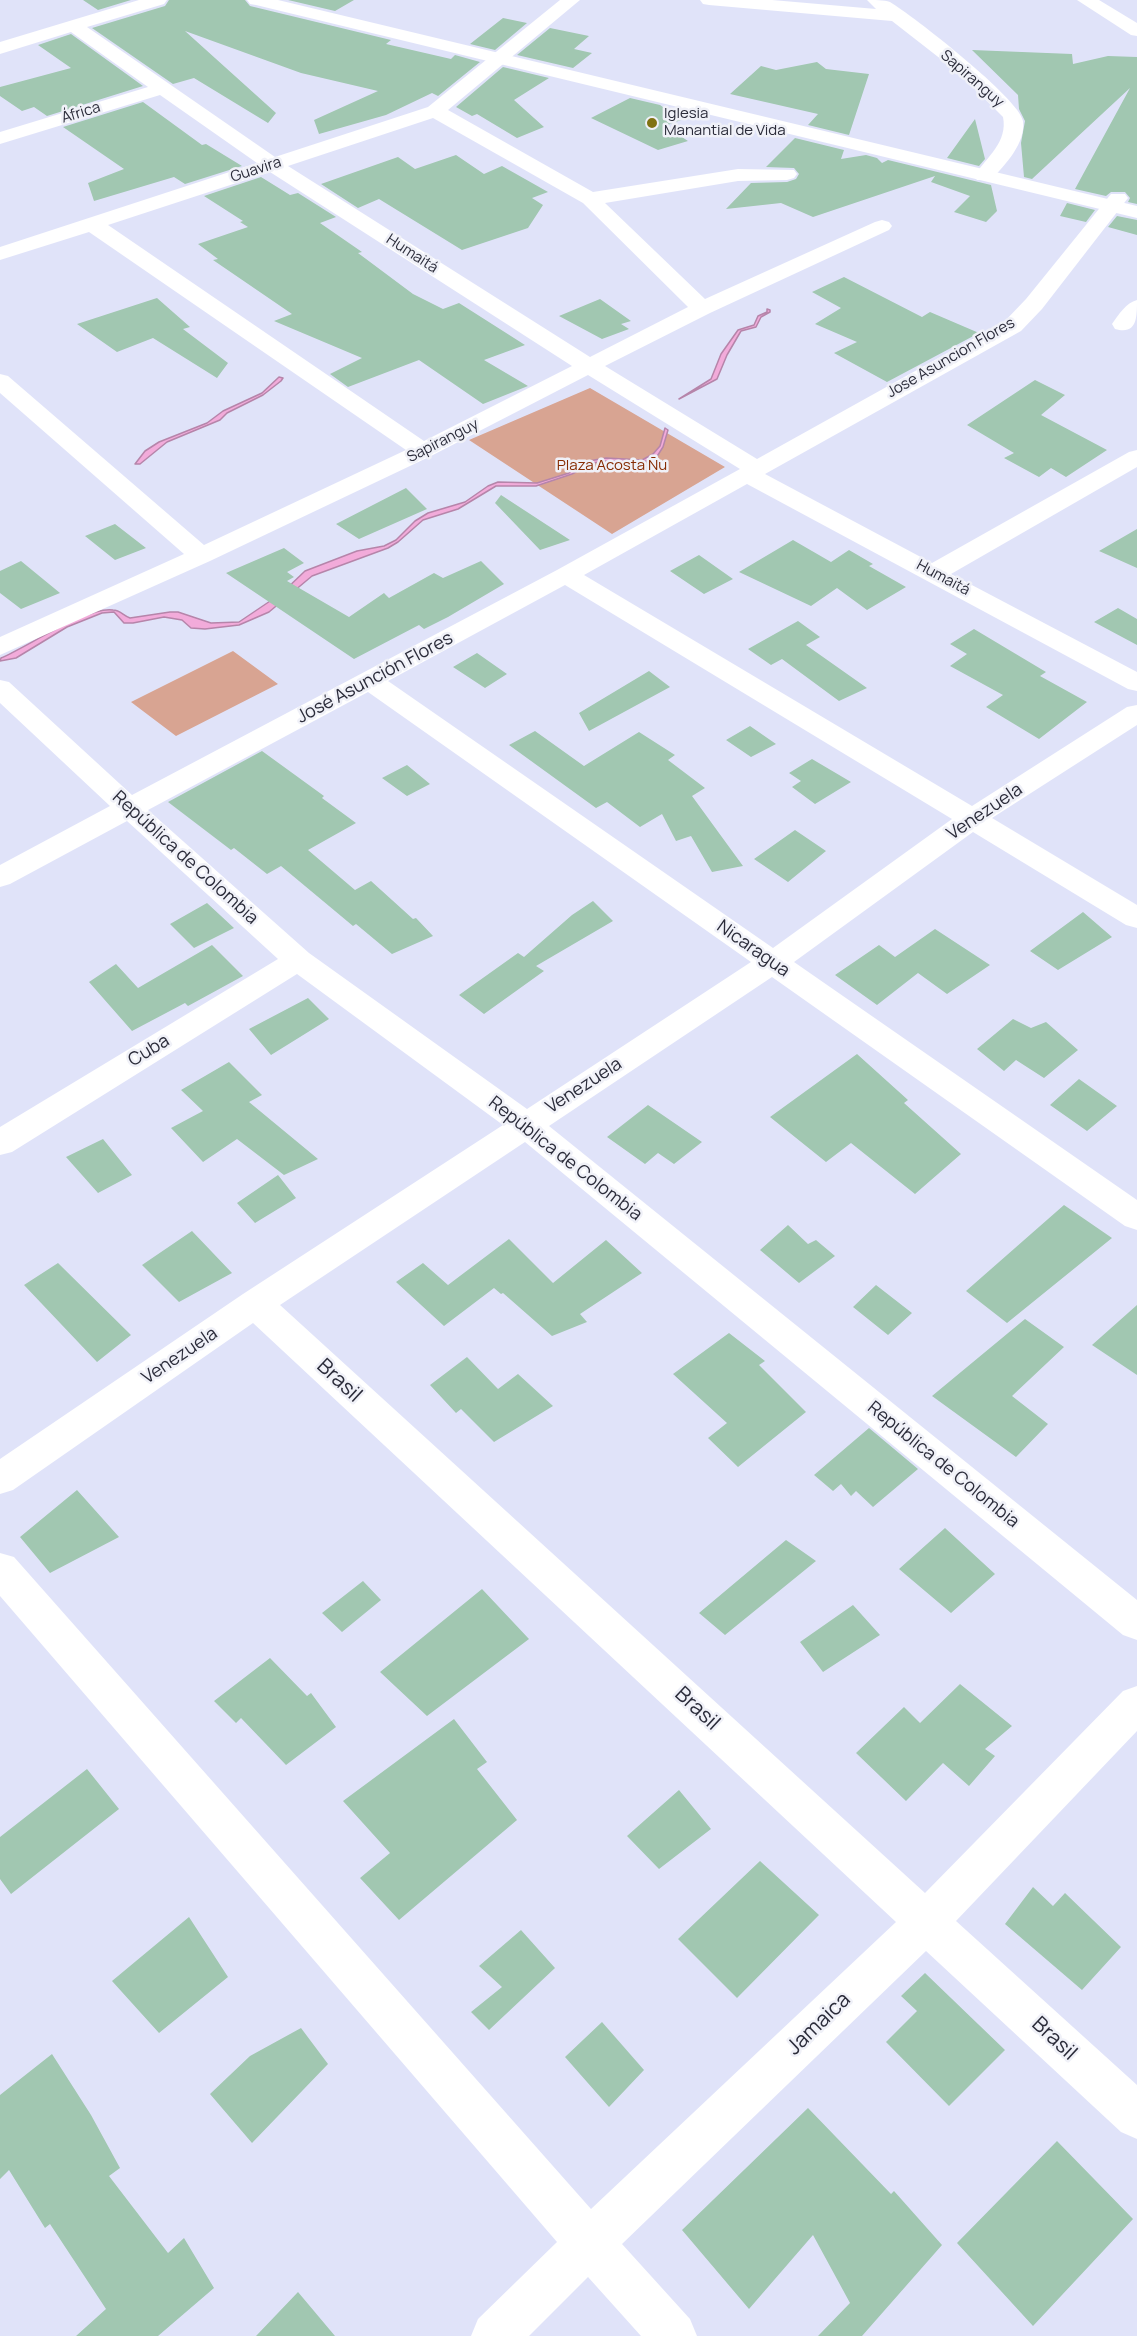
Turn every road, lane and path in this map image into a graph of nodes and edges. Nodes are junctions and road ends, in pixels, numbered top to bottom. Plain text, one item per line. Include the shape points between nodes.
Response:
1 (158, 0) edge
2 (256, 0) edge
3 (292, 0) edge
4 (571, 0) edge
5 (709, 0) edge
6 (876, 0) edge
7 (1086, 0) edge
8 (897, 16) junction
9 (1128, 19) edge
10 (75, 27) junction
11 (1137, 31) edge
12 (0, 48) edge
13 (502, 55) junction
14 (163, 88) junction
15 (435, 111) junction
16 (0, 138) edge
17 (273, 165) junction
18 (988, 172) junction
19 (787, 174) dead end
20 (590, 199) junction
21 (1122, 202) edge
22 (1137, 212) edge
23 (92, 224) junction
24 (882, 226) dead end
25 (0, 254) edge
26 (1137, 307) edge
27 (702, 308) junction
28 (1123, 324) dead end
29 (587, 365) junction
30 (0, 381) edge
31 (423, 451) junction
32 (1137, 457) edge
33 (753, 472) junction
34 (201, 556) junction
35 (934, 573) junction
36 (566, 575) junction
37 (0, 648) edge
38 (370, 681) junction
39 (1137, 683) edge
40 (0, 688) edge
41 (1137, 713) edge
42 (130, 809) junction
43 (973, 818) junction
44 (0, 878) edge
45 (1137, 918) edge
46 (298, 960) junction
47 (772, 963) junction
48 (525, 1124) junction
49 (0, 1143) edge
50 (1137, 1217) edge
51 (255, 1304) junction
52 (0, 1479) edge
53 (0, 1569) edge
54 (1137, 1623) edge
55 (1137, 1704) edge
56 (927, 1921) junction
57 (1137, 2116) edge
58 (589, 2243) junction
59 (495, 2336) edge
60 (673, 2336) edge

1 - 10 street
2 - 13 street
3 - 13 street
4 - 13 street, Guavira
5 - 8 street
6 - 8 street, Sapiranguy
7 - 9 street
8 - 18 street, Sapiranguy via 966,70 1012,115 1014,134
9 - 11 street
10 - 12 street
10 - 14 street, Humaitá
13 - 15 street, Guavira
13 - 18 street
14 - 16 street, África
14 - 17 street, Humaitá
15 - 17 street, Guavira
15 - 20 street
17 - 23 street, Guavira
17 - 29 street, Humaitá
18 - 21 street
19 - 20 street via 738,175
20 - 27 street
21 - 22 street
21 - 33 street, Jose Asuncion Flores via 1013,326
23 - 25 street, Guavira
23 - 31 street
24 - 27 street, Sapiranguy
26 - 28 street
27 - 29 street, Sapiranguy
29 - 31 street, Sapiranguy
29 - 33 street, Humaitá
30 - 34 street
31 - 34 street, Sapiranguy
32 - 35 street
33 - 35 street, Humaitá
33 - 36 street, José Asunción Flores
34 - 37 street, Sapiranguy
35 - 39 street, Humaitá
36 - 38 street, José Asunción Flores
36 - 43 street
38 - 42 street, José Asunción Flores
38 - 47 street, Nicaragua
40 - 42 street, República de Colombia
41 - 43 street, Venezuela
42 - 44 street, José Asunción Flores
42 - 46 street, República de Colombia
43 - 45 street
43 - 47 street, Venezuela
46 - 48 street, República de Colombia
46 - 49 street, Cuba
47 - 48 street, Venezuela
47 - 50 street, Nicaragua
48 - 51 street, Venezuela
48 - 54 street, República de Colombia
51 - 52 street, Venezuela
51 - 56 street, Brasil
53 - 58 street
55 - 56 street, Jamaica
56 - 57 street, Brasil
56 - 58 street, Jamaica
58 - 59 street, Jamaica
58 - 60 street

